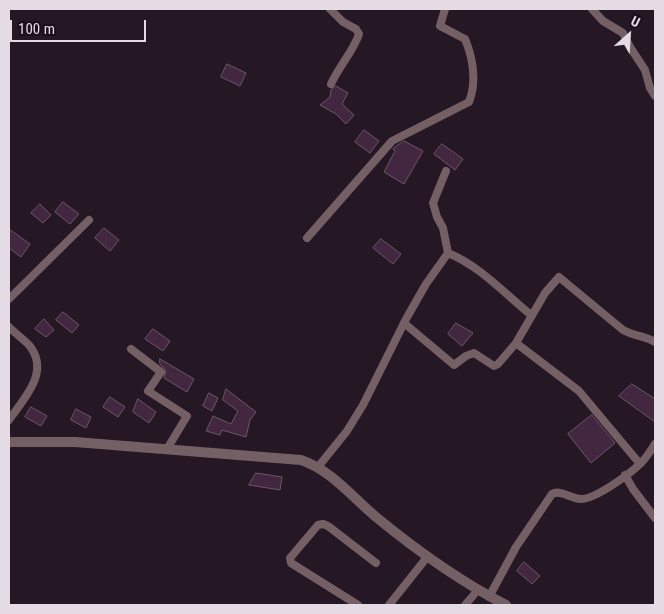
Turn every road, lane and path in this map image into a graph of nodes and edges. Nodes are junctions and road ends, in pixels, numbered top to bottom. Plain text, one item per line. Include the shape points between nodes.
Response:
1 (330, 9) edge
2 (445, 9) edge
3 (592, 9) edge
4 (331, 84) dead end
5 (655, 96) edge
6 (446, 171) dead end
7 (89, 220) dead end
8 (307, 238) dead end
9 (448, 253) junction
10 (9, 299) edge
11 (531, 315) junction
12 (404, 323) junction
13 (9, 327) edge
14 (655, 342) edge
15 (516, 343) junction
16 (130, 349) dead end
17 (9, 420) edge
18 (9, 442) edge
19 (655, 444) edge
20 (167, 449) junction
21 (640, 464) junction
22 (318, 467) junction
23 (625, 475) junction
24 (655, 518) edge
25 (428, 556) junction
26 (376, 563) dead end
27 (478, 590) junction
28 (489, 596) junction
29 (358, 605) edge
30 (389, 605) edge
31 (465, 605) edge
32 (506, 605) edge

1 - 4 street via 359,34
2 - 8 street via 440,26 465,39 472,60 469,102 392,141
3 - 5 street via 603,21 623,33 645,70
6 - 9 street via 433,203
7 - 10 street
9 - 11 street via 483,274
9 - 12 street
11 - 14 street via 559,278 623,330
11 - 15 street
12 - 15 street via 454,365 474,353 494,366
12 - 22 street via 363,406
13 - 17 street via 29,346 39,369
15 - 21 street via 579,391
16 - 20 street via 162,372 148,391 187,416
18 - 20 street via 75,442
19 - 21 street
20 - 22 street via 293,458
21 - 23 street
22 - 25 street via 376,518
23 - 24 street
23 - 28 street via 590,497 579,499 556,492 552,494 512,554
25 - 27 street
25 - 30 street
26 - 29 street via 323,524 318,525 290,558 291,563
27 - 28 street
27 - 31 street
28 - 32 street

